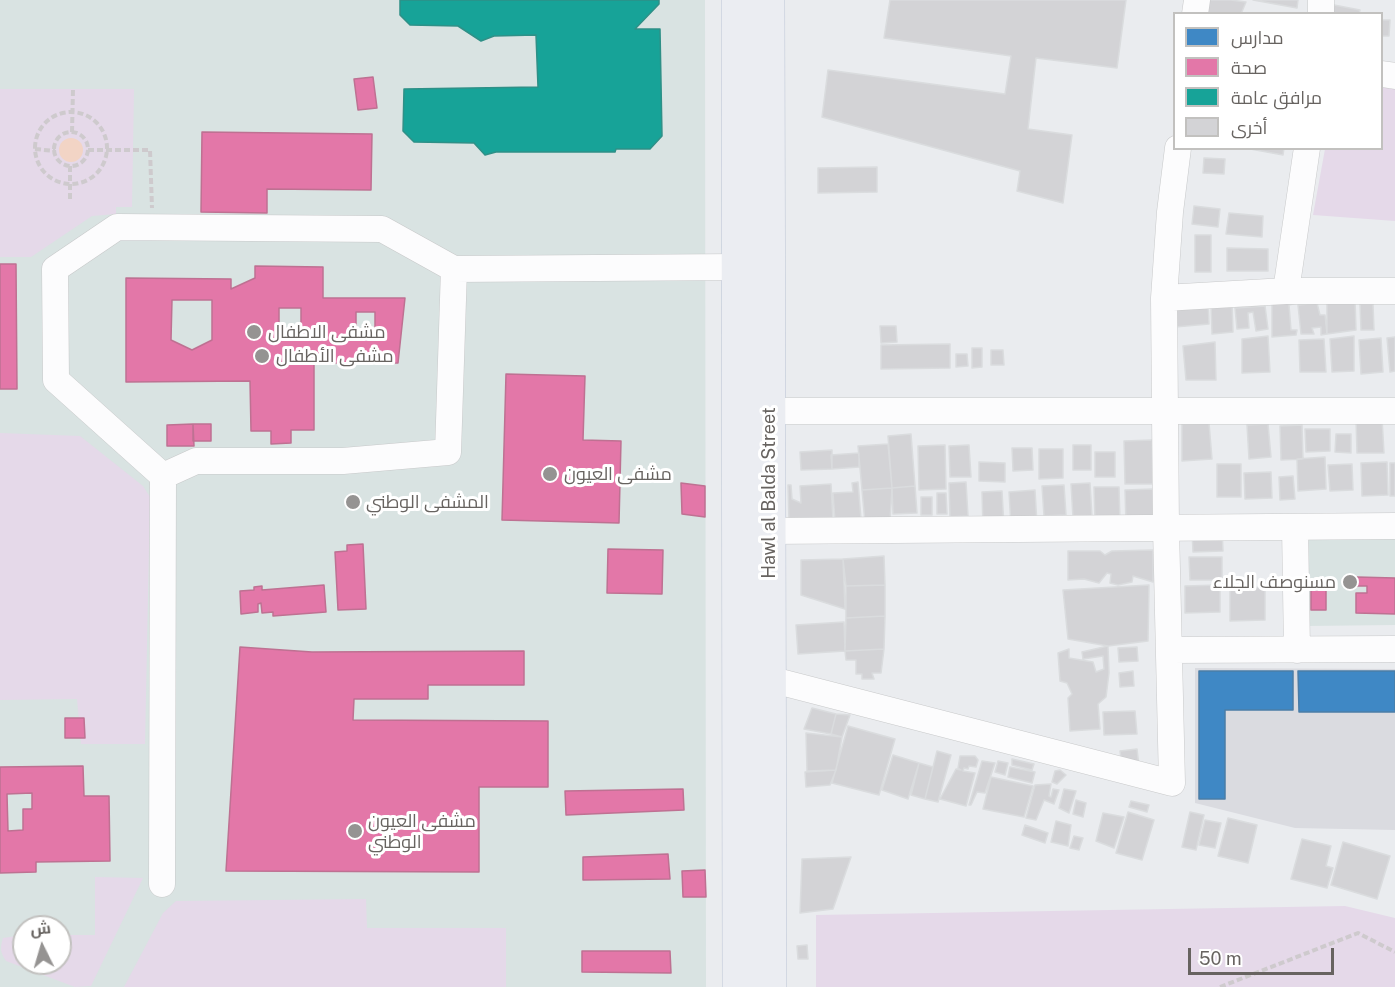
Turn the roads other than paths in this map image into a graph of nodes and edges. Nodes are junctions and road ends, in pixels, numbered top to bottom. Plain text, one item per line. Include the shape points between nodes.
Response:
1 (738, 0) edge
2 (768, 0) edge
3 (1178, 150) edge
4 (1307, 150) edge
5 (738, 267) junction
6 (454, 269) junction
7 (1286, 291) junction
8 (1395, 291) edge
9 (1164, 298) junction
10 (769, 411) junction
11 (1165, 411) junction
12 (1395, 411) edge
13 (163, 476) junction
14 (1395, 526) edge
15 (1295, 527) junction
16 (1166, 528) junction
17 (769, 531) junction
18 (1395, 649) edge
19 (1169, 650) junction
20 (1297, 650) junction
21 (770, 679) junction
22 (162, 884) dead end
23 (739, 987) edge
24 (770, 987) edge

1 - 5 main road, Hawl al Balda Street
2 - 10 main road, Hawl al Balda Street
3 - 9 street
4 - 7 street
5 - 6 street
5 - 23 main road, Hawl al Balda Street
6 - 13 street via 448,452 344,462 196,461
6 - 13 street via 382,229 117,227 55,269 56,380
7 - 8 street
7 - 9 street
9 - 11 street
10 - 11 street
10 - 17 main road, Hawl al Balda Street
11 - 12 street
11 - 16 street
13 - 22 street
14 - 15 street
15 - 16 street
15 - 20 street
16 - 17 street
16 - 19 street
17 - 21 main road, Hawl al Balda Street
18 - 20 street
19 - 20 street
19 - 21 street via 1172,783
21 - 24 main road, Hawl al Balda Street

